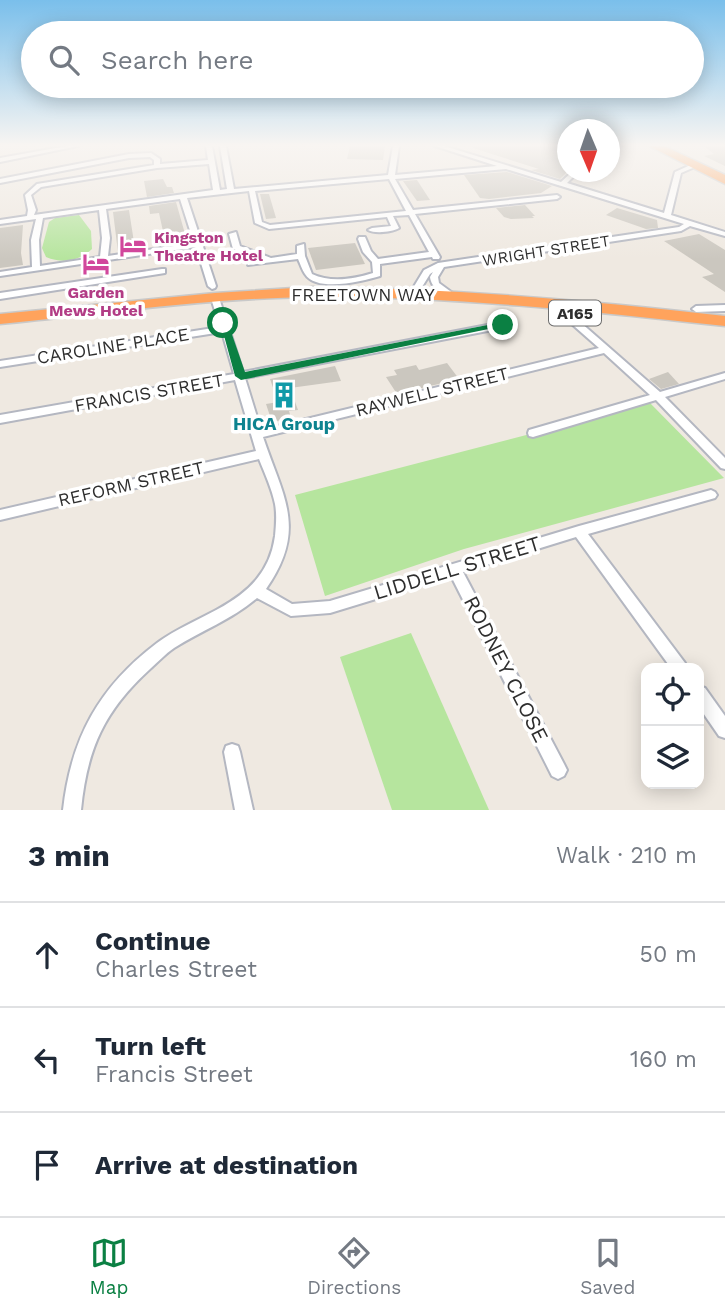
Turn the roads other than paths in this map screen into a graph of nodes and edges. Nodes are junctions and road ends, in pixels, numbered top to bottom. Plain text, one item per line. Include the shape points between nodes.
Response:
1 (46, 184) edge
2 (216, 184) edge
3 (231, 184) edge
4 (318, 184) edge
5 (395, 184) edge
6 (557, 184) edge
7 (675, 184) edge
8 (561, 185) joint
9 (252, 190) junction
10 (232, 191) junction
11 (217, 192) junction
12 (183, 197) junction
13 (102, 208) junction
14 (410, 210) junction
15 (389, 214) junction
16 (667, 215) junction
17 (40, 217) junction
18 (30, 218) junction
19 (0, 222) edge
20 (259, 223) junction
21 (689, 223) junction
22 (372, 230) dead end
23 (233, 234) dead end
24 (725, 234) edge
25 (362, 239) dead end
26 (197, 245) junction
27 (301, 246) dead end
28 (434, 254) junction
29 (302, 256) junction
30 (104, 257) junction
31 (271, 260) junction
32 (376, 262) junction
33 (251, 263) dead end
34 (442, 265) junction
35 (36, 269) junction
36 (162, 271) dead end
37 (0, 274) edge
38 (414, 292) junction
39 (0, 296) edge
40 (451, 296) junction
41 (215, 297) junction
42 (725, 308) edge
43 (696, 309) dead end
44 (0, 319) edge
45 (725, 321) edge
46 (578, 324) dead end
47 (503, 325) dead end
48 (0, 326) edge
49 (225, 329) junction
50 (725, 330) edge
51 (607, 349) junction
52 (0, 364) edge
53 (241, 376) junction
54 (725, 376) edge
55 (658, 396) junction
56 (0, 419) edge
57 (533, 433) dead end
58 (257, 435) junction
59 (262, 454) junction
60 (725, 465) edge
61 (711, 495) dead end
62 (0, 515) edge
63 (579, 531) junction
64 (454, 568) junction
65 (257, 591) junction
66 (676, 663) edge
67 (704, 701) edge
68 (725, 730) edge
69 (232, 752) dead end
70 (558, 770) dead end
71 (72, 810) edge
72 (244, 810) edge

1 - 18 street via 28,195
2 - 11 street
3 - 10 street
4 - 9 street
5 - 14 street
6 - 8 street
7 - 16 street
8 - 16 street
9 - 10 street
9 - 20 street
10 - 11 street
11 - 12 street
12 - 13 street
12 - 26 street
13 - 17 street
13 - 30 street
14 - 14 street via 532,196 557,197
14 - 15 street
14 - 20 street
14 - 28 street
15 - 20 street via 269,227
15 - 22 street via 395,228
16 - 21 street
17 - 18 street
17 - 35 street
18 - 19 street
21 - 24 street
21 - 34 street, WRIGHT STREET via 681,229
23 - 31 street via 236,247
25 - 32 street
26 - 30 street
26 - 41 street
27 - 29 street
28 - 32 street
28 - 34 street
29 - 31 street
29 - 32 street via 309,275 326,281 367,278 377,274
30 - 35 street
31 - 33 street
34 - 38 street via 427,272
34 - 40 street via 435,284
35 - 37 street
36 - 39 street
38 - 40 highway, FREETOWN WAY / A165
38 - 41 highway, FREETOWN WAY / A165
40 - 45 highway, FREETOWN WAY / A165
41 - 44 highway, FREETOWN WAY / A165
41 - 48 highway, FREETOWN WAY / A165
41 - 49 street
41 - 50 highway, FREETOWN WAY / A165 via 424,303 576,313
42 - 43 street
46 - 51 street
47 - 53 street, FRANCIS STREET
49 - 52 street, CAROLINE PLACE
49 - 53 street
51 - 55 street
51 - 58 street, RAYWELL STREET
53 - 56 street, FRANCIS STREET
53 - 58 street
54 - 55 street
55 - 57 street
55 - 60 street
58 - 59 street
59 - 62 street, REFORM STREET
59 - 65 street via 284,518 281,548
61 - 63 street, LIDDELL STREET
63 - 64 street, LIDDELL STREET
63 - 66 street
64 - 65 street, LIDDELL STREET via 330,607 291,610
64 - 70 street, RODNEY CLOSE
65 - 71 street via 165,646 118,689 94,722 74,778
67 - 68 street
69 - 72 street

